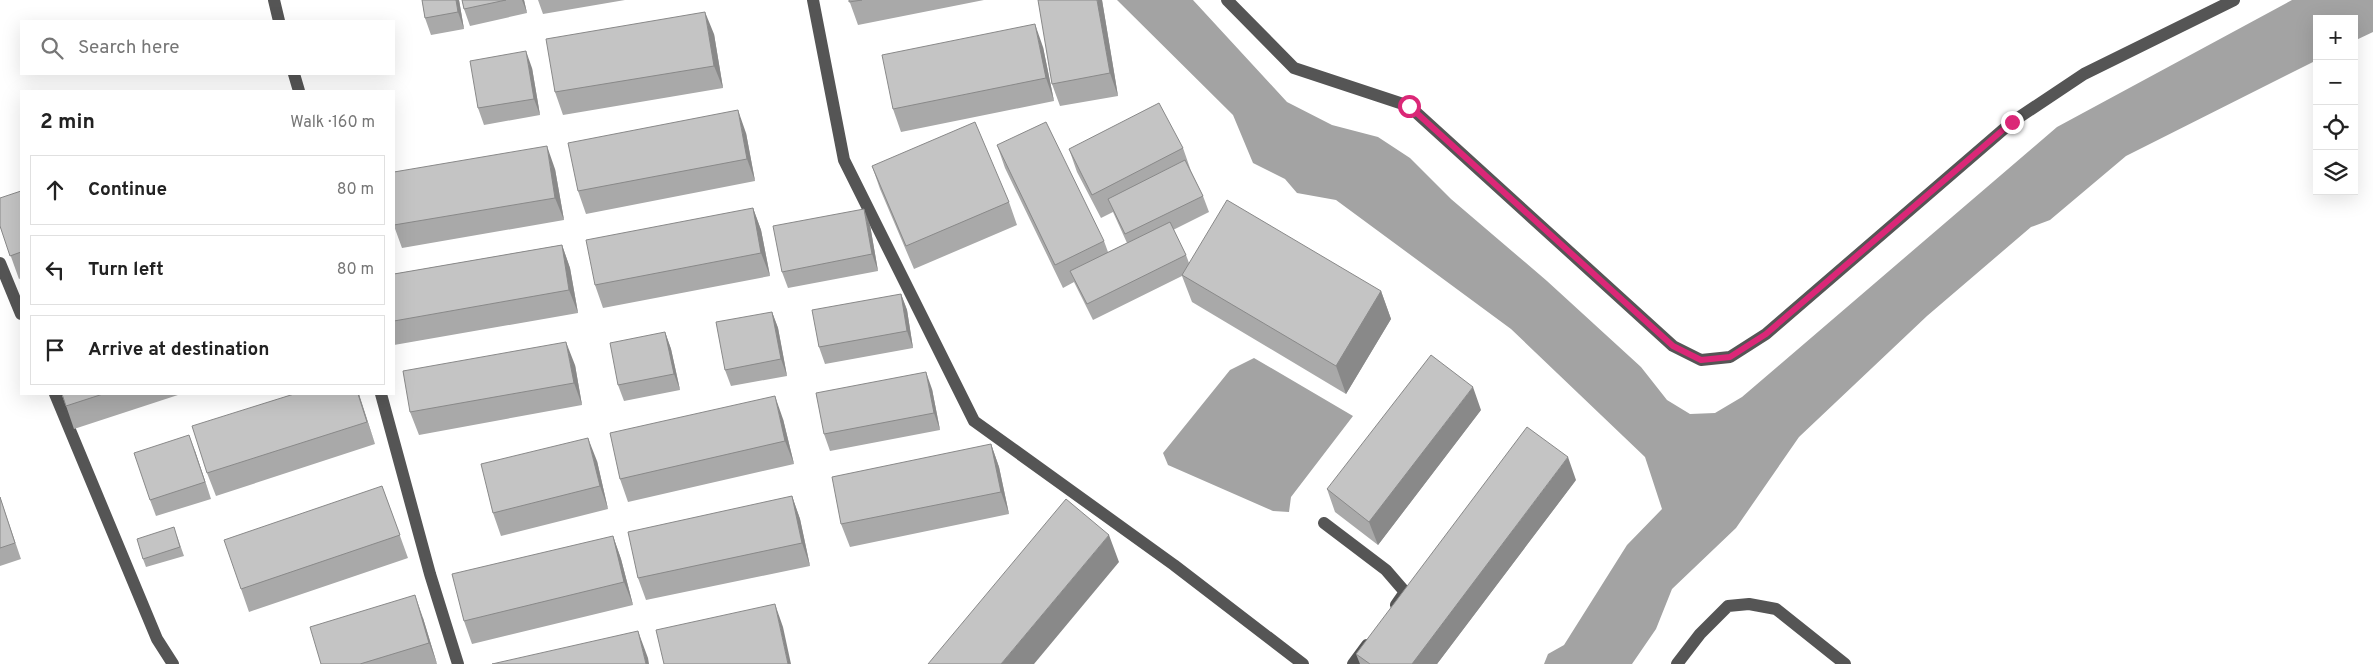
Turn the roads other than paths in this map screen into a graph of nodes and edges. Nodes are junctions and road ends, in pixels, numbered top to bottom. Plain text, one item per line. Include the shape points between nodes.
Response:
1 (274, 0) edge
2 (813, 0) edge
3 (1226, 0) edge
4 (2234, 0) edge
5 (280, 20) edge
6 (294, 75) edge
7 (298, 90) edge
8 (0, 263) edge
9 (20, 312) edge
10 (55, 395) edge
11 (381, 395) edge
12 (1324, 523) dead end
13 (1388, 616) edge
14 (1376, 632) edge
15 (173, 664) edge
16 (458, 664) edge
17 (1303, 664) edge
18 (1353, 664) edge
19 (1676, 664) edge
20 (1845, 664) edge

1 - 5 street
2 - 17 street via 844,160 974,421 1174,565
3 - 4 street via 1294,68 1409,106 1673,346 1701,360 1730,357 1766,334 2012,122 2084,74
6 - 7 street
8 - 9 street
10 - 15 street via 157,639
11 - 16 street
12 - 13 street via 1386,570 1405,592
14 - 18 street
19 - 20 street via 1728,606 1749,604 1776,609

